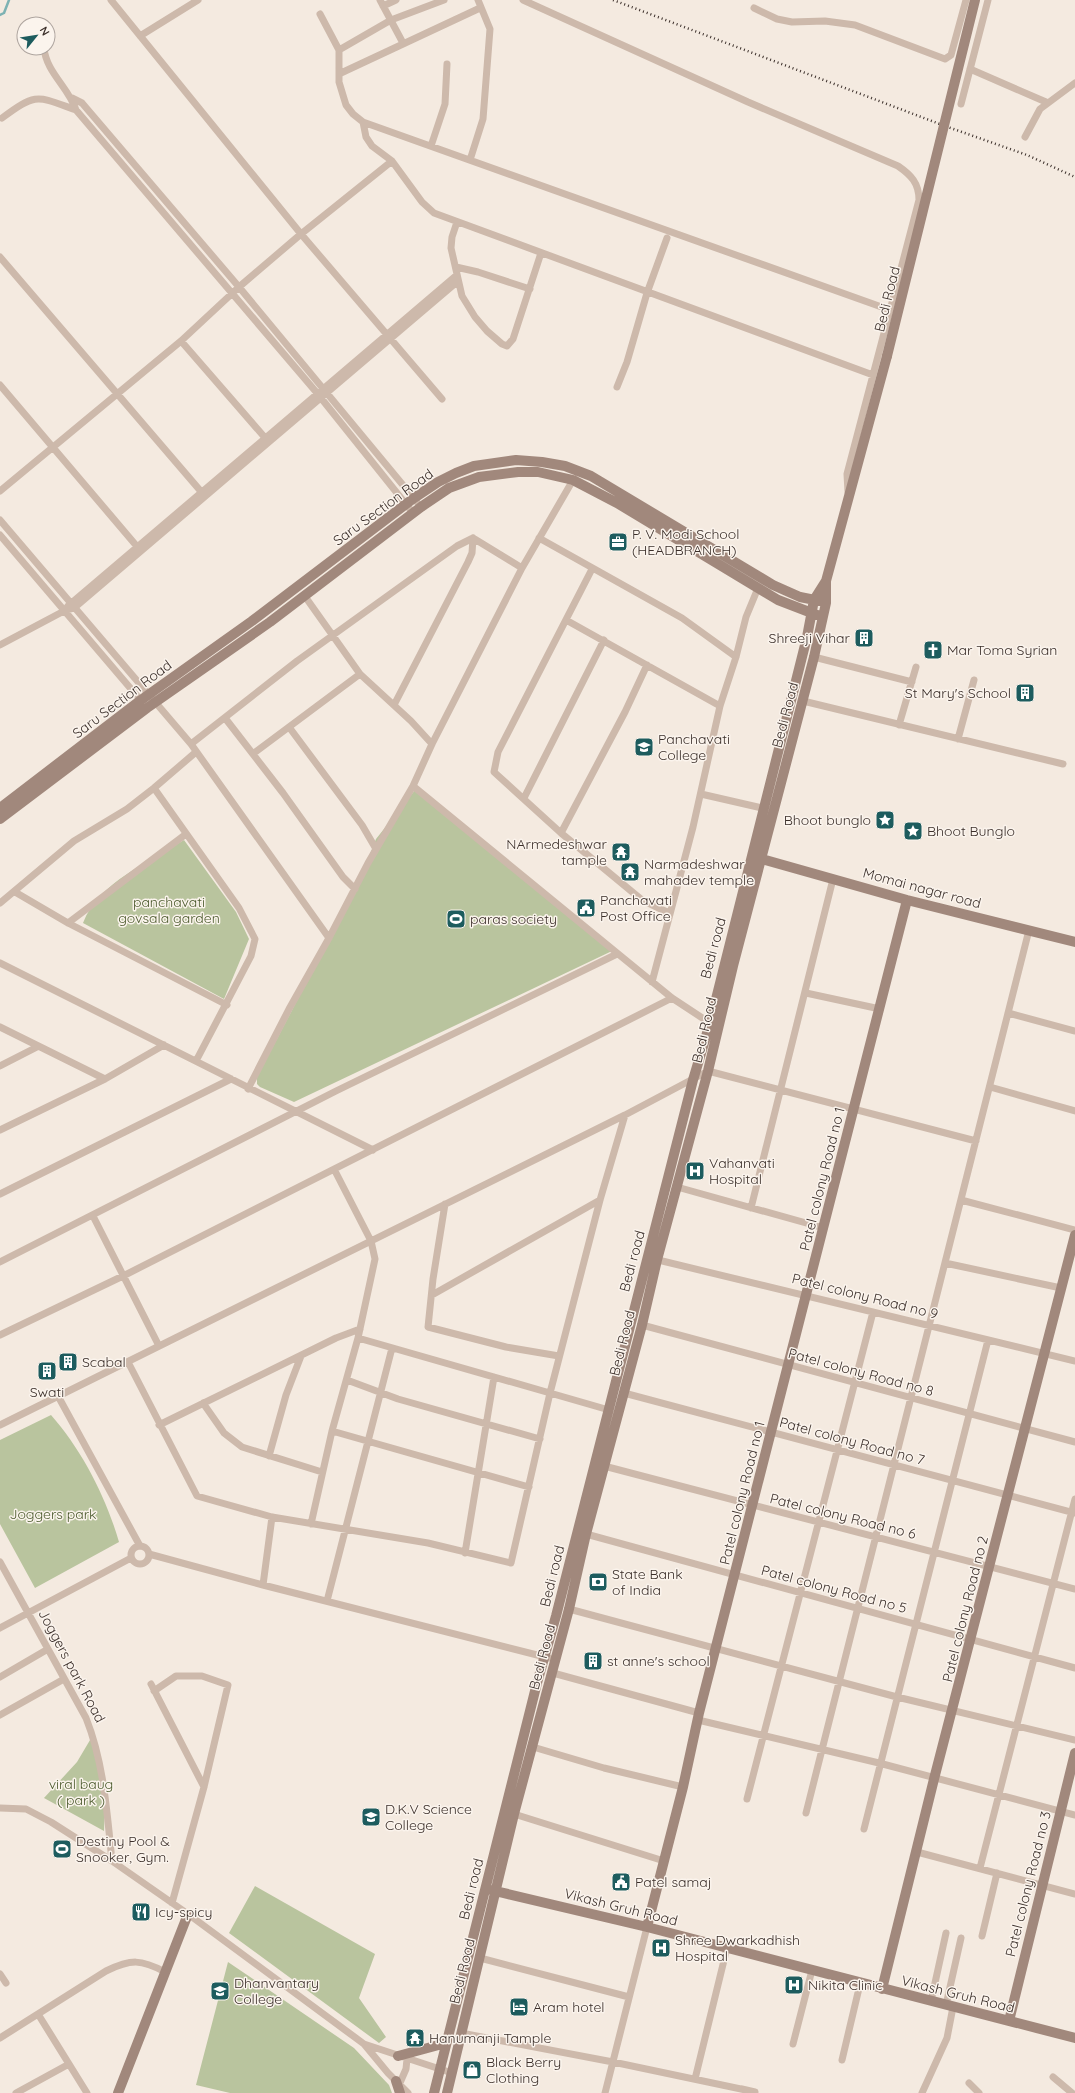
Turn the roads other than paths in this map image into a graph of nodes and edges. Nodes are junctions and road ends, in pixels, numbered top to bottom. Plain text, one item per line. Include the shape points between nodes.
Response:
1 (111, 0) edge
2 (198, 0) edge
3 (396, 0) edge
4 (444, 0) edge
5 (478, 0) edge
6 (523, 0) edge
7 (966, 0) edge
8 (975, 0) edge
9 (988, 0) edge
10 (382, 3) edge
11 (480, 8) junction
12 (754, 8) dead end
13 (320, 14) dead end
14 (391, 20) junction
15 (140, 36) junction
16 (403, 43) junction
17 (339, 50) junction
18 (47, 56) edge
19 (447, 64) dead end
20 (970, 69) junction
21 (340, 73) junction
22 (1075, 83) edge
23 (72, 98) junction
24 (1046, 102) junction
25 (961, 104) dead end
26 (76, 110) junction
27 (2, 118) dead end
28 (364, 122) junction
29 (1025, 137) dead end
30 (430, 146) junction
31 (470, 160) junction
32 (392, 161) junction
33 (457, 222) junction
34 (301, 234) junction
35 (667, 238) dead end
36 (542, 254) junction
37 (0, 257) edge
38 (457, 274) junction
39 (239, 287) junction
40 (530, 289) junction
41 (647, 293) junction
42 (232, 294) junction
43 (890, 310) junction
44 (388, 337) junction
45 (181, 341) junction
46 (510, 344) junction
47 (505, 354) dead end
48 (873, 375) junction
49 (0, 385) edge
50 (617, 387) dead end
51 (325, 390) junction
52 (117, 395) junction
53 (319, 396) junction
54 (442, 399) dead end
55 (267, 440) junction
56 (53, 447) junction
57 (573, 480) junction
58 (0, 491) edge
59 (203, 494) junction
60 (848, 499) junction
61 (411, 501) junction
62 (417, 510) junction
63 (0, 520) edge
64 (0, 535) edge
65 (473, 538) junction
66 (539, 538) junction
67 (139, 549) junction
68 (522, 568) junction
69 (592, 569) junction
70 (826, 581) junction
71 (758, 588) junction
72 (304, 595) junction
73 (814, 600) junction
74 (826, 603) junction
75 (72, 605) junction
76 (64, 611) junction
77 (811, 613) junction
78 (823, 617) junction
79 (566, 620) junction
80 (334, 635) junction
81 (604, 640) junction
82 (0, 645) edge
83 (736, 657) junction
84 (814, 657) junction
85 (647, 665) junction
86 (916, 667) dead end
87 (360, 674) junction
88 (974, 680) dead end
89 (912, 682) junction
90 (148, 701) junction
91 (803, 702) junction
92 (394, 705) junction
93 (720, 706) junction
94 (225, 718) junction
95 (899, 725) junction
96 (289, 727) junction
97 (958, 739) junction
98 (191, 744) junction
99 (432, 744) junction
100 (196, 752) junction
101 (254, 753) junction
102 (1063, 764) dead end
103 (413, 786) junction
104 (154, 788) junction
105 (701, 794) junction
106 (524, 798) junction
107 (0, 808) edge
108 (762, 808) junction
109 (0, 819) edge
110 (562, 833) junction
111 (186, 834) junction
112 (376, 849) junction
113 (762, 859) junction
114 (833, 879) junction
115 (355, 889) junction
116 (15, 892) junction
117 (908, 900) junction
118 (0, 903) edge
119 (669, 913) junction
120 (68, 923) junction
121 (1029, 930) junction
122 (329, 938) junction
123 (1075, 942) edge
124 (617, 954) junction
125 (0, 962) edge
126 (652, 982) junction
127 (806, 993) junction
128 (672, 998) junction
129 (227, 1005) junction
130 (880, 1009) junction
131 (1008, 1013) junction
132 (714, 1025) junction
133 (0, 1027) edge
134 (1075, 1031) edge
135 (164, 1045) junction
136 (37, 1047) junction
137 (196, 1061) junction
138 (0, 1066) edge
139 (708, 1071) junction
140 (105, 1079) junction
141 (231, 1079) junction
142 (693, 1080) junction
143 (990, 1087) junction
144 (248, 1089) junction
145 (781, 1090) junction
146 (854, 1110) junction
147 (1075, 1111) edge
148 (294, 1112) junction
149 (625, 1115) junction
150 (0, 1130) edge
151 (976, 1141) junction
152 (373, 1150) junction
153 (334, 1169) junction
154 (677, 1187) junction
155 (0, 1194) edge
156 (600, 1200) junction
157 (961, 1200) junction
158 (445, 1204) junction
159 (751, 1208) junction
160 (93, 1216) junction
161 (824, 1228) junction
162 (1075, 1230) edge
163 (1075, 1235) edge
164 (371, 1241) junction
165 (652, 1258) junction
166 (0, 1262) edge
167 (945, 1263) junction
168 (1072, 1263) edge
169 (123, 1276) junction
170 (1061, 1288) junction
171 (432, 1295) junction
172 (807, 1296) junction
173 (873, 1312) junction
174 (642, 1325) junction
175 (929, 1325) junction
176 (360, 1329) junction
177 (0, 1335) edge
178 (358, 1338) junction
179 (988, 1340) junction
180 (159, 1346) junction
181 (392, 1348) junction
182 (1044, 1353) junction
183 (301, 1356) junction
184 (559, 1356) junction
185 (1075, 1361) edge
186 (128, 1362) junction
187 (789, 1366) junction
188 (494, 1377) junction
189 (347, 1380) junction
190 (854, 1384) junction
191 (380, 1393) junction
192 (550, 1393) junction
193 (624, 1393) junction
194 (58, 1396) junction
195 (910, 1398) junction
196 (204, 1403) junction
197 (609, 1410) junction
198 (968, 1414) junction
199 (0, 1425) edge
200 (159, 1425) junction
201 (487, 1425) junction
202 (1025, 1429) junction
203 (332, 1431) junction
204 (772, 1433) junction
205 (540, 1439) junction
206 (367, 1441) junction
207 (1075, 1442) edge
208 (836, 1450) junction
209 (269, 1456) junction
210 (893, 1465) junction
211 (604, 1466) junction
212 (322, 1472) junction
213 (479, 1473) junction
214 (952, 1480) junction
215 (529, 1487) junction
216 (1008, 1495) junction
217 (1075, 1499) edge
218 (753, 1506) junction
219 (1073, 1512) edge
220 (272, 1516) junction
221 (818, 1523) junction
222 (311, 1524) junction
223 (344, 1530) junction
224 (586, 1534) junction
225 (875, 1537) junction
226 (140, 1546) junction
227 (933, 1552) junction
228 (465, 1553) junction
229 (148, 1554) junction
230 (131, 1558) junction
231 (0, 1562) edge
232 (990, 1567) junction
233 (736, 1576) junction
234 (1054, 1583) junction
235 (263, 1585) junction
236 (1075, 1589) edge
237 (800, 1593) junction
238 (327, 1601) junction
239 (857, 1608) junction
240 (569, 1609) junction
241 (29, 1613) junction
242 (916, 1624) junction
243 (0, 1628) edge
244 (971, 1640) junction
245 (717, 1648) junction
246 (48, 1649) junction
247 (544, 1657) junction
248 (1035, 1657) junction
249 (556, 1660) junction
250 (781, 1666) junction
251 (1075, 1668) edge
252 (553, 1672) junction
253 (0, 1677) edge
254 (64, 1678) junction
255 (838, 1680) junction
256 (897, 1697) junction
257 (953, 1710) junction
258 (0, 1715) edge
259 (699, 1716) junction
260 (1018, 1726) junction
261 (764, 1736) junction
262 (1075, 1740) edge
263 (533, 1748) junction
264 (821, 1750) junction
265 (1075, 1753) edge
266 (879, 1763) junction
267 (934, 1779) junction
268 (204, 1787) junction
269 (683, 1787) junction
270 (999, 1794) junction
271 (747, 1799) dead end
272 (0, 1808) edge
273 (1061, 1810) junction
274 (806, 1812) dead end
275 (514, 1814) junction
276 (1075, 1814) edge
277 (864, 1829) dead end
278 (917, 1852) junction
279 (112, 1861) junction
280 (664, 1861) junction
281 (980, 1868) junction
282 (997, 1873) junction
283 (1042, 1886) junction
284 (485, 1889) junction
285 (496, 1891) junction
286 (1075, 1894) edge
287 (172, 1903) junction
288 (188, 1914) junction
289 (647, 1927) junction
290 (946, 1933) dead end
291 (982, 1936) dead end
292 (961, 1938) dead end
293 (727, 1948) junction
294 (480, 1958) junction
295 (812, 1970) junction
296 (165, 1972) junction
297 (0, 1974) edge
298 (6, 1984) dead end
299 (860, 1984) junction
300 (882, 1989) junction
301 (629, 1998) junction
302 (931, 2001) junction
303 (949, 2006) junction
304 (38, 2014) junction
305 (1009, 2021) junction
306 (461, 2033) junction
307 (0, 2038) edge
308 (1075, 2038) edge
309 (446, 2043) junction
310 (364, 2044) junction
311 (794, 2044) dead end
312 (403, 2057) junction
313 (842, 2060) dead end
314 (613, 2062) junction
315 (69, 2064) junction
316 (440, 2069) junction
317 (452, 2073) junction
318 (1053, 2077) dead end
319 (695, 2079) junction
320 (969, 2083) dead end
321 (398, 2086) edge
322 (742, 2089) dead end
323 (447, 2092) edge
324 (16, 2093) edge
325 (87, 2093) edge
326 (118, 2093) edge
327 (408, 2093) edge
328 (434, 2093) edge
329 (605, 2093) edge
330 (922, 2093) edge
331 (979, 2093) edge
332 (1072, 2093) edge

1 - 15 street
2 - 15 street
3 - 10 street
4 - 14 street
5 - 11 street
6 - 43 street via 748,102 898,166 908,173 918,186 919,200
7 - 12 street via 951,55 945,59 855,25 776,20
8 - 60 street, Bedi Road, bridge via 924,212
9 - 20 street
10 - 14 street
11 - 16 street
11 - 31 street via 490,29 483,120
13 - 17 street
14 - 16 street
14 - 17 street
15 - 34 street
16 - 21 street
17 - 21 street
18 - 23 street via 54,73
19 - 30 street via 444,104
20 - 24 street
20 - 25 street
21 - 28 street via 340,91 346,105
22 - 24 street
23 - 26 street
23 - 39 street via 82,103
24 - 29 street
26 - 27 street via 40,98 24,102
26 - 42 street
28 - 30 street
28 - 32 street via 368,142
30 - 31 street
31 - 43 street
32 - 33 street via 422,202 434,213
32 - 34 street
33 - 36 street
33 - 38 street via 451,248
34 - 39 street
34 - 44 street
35 - 41 street
36 - 40 street
36 - 41 street
37 - 52 street
38 - 40 street via 478,272
38 - 44 street
38 - 46 street via 466,304 487,331 502,344
39 - 42 street
39 - 51 street
40 - 46 street
41 - 48 street
41 - 50 street
42 - 45 street
42 - 53 street
43 - 48 street
44 - 51 street
44 - 54 street
45 - 52 street
45 - 55 street
46 - 47 street
48 - 60 street via 847,474
49 - 56 street
51 - 53 street
51 - 61 street
52 - 56 street
52 - 59 street
53 - 55 street
53 - 61 street
55 - 59 street
56 - 58 street
56 - 67 street
57 - 62 street, Saru Section Road via 538,472 495,474 465,481 449,488
57 - 66 street
57 - 71 street, Saru Section Road via 617,503
59 - 67 street
60 - 70 street, Bedi Road
61 - 62 street
61 - 73 street, Saru Section Road via 450,476 474,466 516,460 565,466 591,476 773,585 788,593
61 - 90 street, Saru Section Road
62 - 72 street, Saru Section Road
63 - 75 street
64 - 76 street
65 - 68 street
65 - 80 street via 457,546
65 - 92 street via 472,553 468,562
66 - 68 street
66 - 69 street
67 - 75 street
68 - 99 street
69 - 79 street
69 - 83 street via 682,618
70 - 73 street, Bedi Road
70 - 74 street, Bedi Road
71 - 77 street, Saru Section Road via 778,600
71 - 83 street via 746,617
72 - 80 street
72 - 90 street, Saru Section Road
73 - 74 street, Saru Section Road
73 - 77 street, Bedi road
74 - 78 street, Bedi Road
75 - 76 street
75 - 90 street
76 - 82 street
76 - 90 street
77 - 78 street, Saru Section Road
77 - 108 street, Bedi road
78 - 84 street, Bedi Road
79 - 81 street
79 - 106 street via 498,752 494,772
80 - 87 street
80 - 94 street
81 - 85 street
81 - 106 street
83 - 93 street
84 - 89 street
84 - 91 street, Bedi Road
85 - 93 street
85 - 110 street
86 - 89 street
87 - 92 street
87 - 96 street
88 - 97 street
89 - 95 street
90 - 98 street
90 - 107 street, Saru Section Road
90 - 109 street, Saru Section Road
91 - 95 street
91 - 113 street, Bedi Road
92 - 99 street
93 - 105 street
94 - 98 street
94 - 101 street
95 - 97 street
96 - 101 street
96 - 112 street via 362,825
97 - 102 street
98 - 100 street
99 - 103 street
100 - 104 street
100 - 122 street
101 - 115 street via 343,877
103 - 112 street
103 - 124 street
104 - 111 street
104 - 116 street via 127,809 74,841
105 - 108 street
105 - 119 street
106 - 110 street
108 - 132 street, Bedi road
110 - 119 street via 642,900
111 - 120 street
111 - 129 street via 239,908 255,939 251,956
112 - 115 street
113 - 114 street, Momai nagar road
113 - 132 street, Bedi Road
114 - 117 street, Momai nagar road
114 - 127 street
115 - 122 street
116 - 118 street
116 - 120 street
117 - 121 street, Momai nagar road
117 - 130 street, Patel colony Road no 1
119 - 126 street
120 - 129 street
121 - 123 street, Momai nagar road
121 - 131 street
122 - 144 street
124 - 126 street
124 - 148 street
125 - 135 street
126 - 128 street
127 - 130 street
127 - 145 street
128 - 132 street
128 - 152 street
129 - 137 street
130 - 146 street, Patel colony Road no 1
131 - 134 street
131 - 143 street
132 - 139 street, Bedi Road
132 - 142 street, Bedi road
133 - 136 street
135 - 137 street
135 - 140 street
136 - 138 street
136 - 140 street
137 - 141 street
139 - 142 street
139 - 145 street
139 - 154 street, Bedi Road
140 - 150 street
141 - 144 street
141 - 155 street
142 - 149 street
142 - 165 street, Bedi road
143 - 147 street
143 - 151 street
144 - 148 street
145 - 146 street
145 - 159 street
146 - 151 street
146 - 161 street, Patel colony Road no 1
148 - 152 street
148 - 160 street
149 - 156 street
149 - 158 street
151 - 157 street
152 - 153 street
153 - 164 street
153 - 169 street
154 - 159 street
154 - 165 street, Bedi Road
156 - 171 street
156 - 184 street
157 - 162 street
157 - 167 street
158 - 164 street
158 - 171 street
159 - 161 street
160 - 166 street
160 - 169 street
161 - 172 street, Patel colony Road no 1
163 - 168 street, Patel colony Road no 2
164 - 176 street via 375,1259
164 - 180 street
165 - 172 street, Patel colony Road no 9
165 - 174 street, Bedi Road
165 - 197 street, Bedi road
167 - 170 street
167 - 175 street
168 - 170 street, Patel colony Road no 2
169 - 177 street
169 - 180 street
170 - 182 street, Patel colony Road no 2
171 - 184 street via 428,1327 506,1347
172 - 173 street, Patel colony Road no 9
172 - 187 street, Patel colony Road no 1
173 - 175 street, Patel colony Road no 9
173 - 190 street
174 - 187 street, Patel colony Road no 8
174 - 193 street, Bedi Road
175 - 179 street, Patel colony Road no 9
175 - 195 street
176 - 178 street
176 - 183 street
178 - 181 street
178 - 189 street
179 - 182 street, Patel colony Road no 9
179 - 198 street
180 - 186 street
181 - 188 street
181 - 191 street
182 - 185 street, Patel colony Road no 9
182 - 202 street, Patel colony Road no 2
183 - 196 street
183 - 209 street via 286,1395
184 - 192 street
186 - 194 street
186 - 200 street
187 - 190 street, Patel colony Road no 8
187 - 204 street, Patel colony Road no 1
188 - 192 street
188 - 201 street
189 - 191 street
189 - 203 street
190 - 195 street, Patel colony Road no 8
190 - 208 street
191 - 201 street
191 - 206 street
192 - 197 street
192 - 205 street
193 - 204 street, Patel colony Road no 7
193 - 211 street, Bedi Road
194 - 199 street
194 - 226 street
195 - 198 street, Patel colony Road no 8
195 - 210 street
196 - 200 street
196 - 209 street via 230,1439 242,1447
197 - 247 street, Bedi road
198 - 202 street, Patel colony Road no 8
198 - 214 street
200 - 220 street via 197,1496
201 - 205 street
201 - 213 street
202 - 207 street, Patel colony Road no 8
202 - 216 street, Patel colony Road no 2
203 - 206 street
203 - 212 street
204 - 208 street, Patel colony Road no 7
204 - 218 street, Patel colony Road no 1
205 - 215 street
206 - 213 street
206 - 223 street
208 - 210 street, Patel colony Road no 7
208 - 221 street
209 - 212 street
210 - 214 street, Patel colony Road no 7
210 - 225 street
211 - 218 street, Patel colony Road no 6
211 - 224 street, Bedi Road
212 - 222 street
213 - 215 street
213 - 228 street
214 - 216 street, Patel colony Road no 7
214 - 227 street
215 - 228 street via 511,1563
216 - 219 street, Patel colony Road no 7
216 - 232 street, Patel colony Road no 2
217 - 219 street
218 - 221 street, Patel colony Road no 6
218 - 233 street, Patel colony Road no 1
219 - 234 street
220 - 222 street
220 - 235 street
221 - 225 street, Patel colony Road no 6
221 - 237 street
222 - 223 street
223 - 228 street via 428,1543
223 - 238 street
224 - 233 street, Patel colony Road no 5
224 - 240 street, Bedi Road
225 - 227 street, Patel colony Road no 6
225 - 239 street
226 - 229 street via 146,1548
226 - 230 street via 132,1550
227 - 232 street, Patel colony Road no 6
227 - 242 street
229 - 230 street via 147,1560 143,1563 137,1564
229 - 235 street
230 - 241 street
231 - 241 street, Joggers park Road
232 - 234 street, Patel colony Road no 6
232 - 244 street, Patel colony Road no 2
233 - 237 street, Patel colony Road no 5
233 - 245 street, Patel colony Road no 1
234 - 236 street, Patel colony Road no 6
234 - 248 street
235 - 238 street
237 - 239 street, Patel colony Road no 5
237 - 250 street
238 - 247 street
239 - 242 street, Patel colony Road no 5
239 - 255 street
240 - 245 street
240 - 249 street, Bedi Road
241 - 243 street
241 - 246 street, Joggers park Road
242 - 244 street, Patel colony Road no 5
242 - 256 street
244 - 248 street, Patel colony Road no 5
244 - 257 street, Patel colony Road no 2
245 - 250 street
245 - 259 street, Patel colony Road no 1
246 - 253 street
246 - 254 street, Joggers park Road
247 - 249 street
247 - 284 street, Bedi road
248 - 251 street, Patel colony Road no 5
248 - 260 street
249 - 252 street, Bedi Road
250 - 255 street
250 - 261 street
252 - 259 street
252 - 263 street, Bedi Road
254 - 258 street
254 - 279 street, Joggers park Road via 93,1735 104,1787
255 - 256 street
255 - 264 street
256 - 257 street
256 - 266 street
257 - 260 street
257 - 267 street, Patel colony Road no 2
259 - 261 street
259 - 269 street, Patel colony Road no 1
260 - 262 street
260 - 270 street
261 - 264 street
261 - 271 street
263 - 269 street
263 - 275 street, Bedi Road
264 - 266 street
264 - 274 street
265 - 273 street, Patel colony Road no 3
266 - 267 street
266 - 277 street
267 - 270 street
267 - 278 street, Patel colony Road no 2
268 - 268 street via 228,1685 202,1676 176,1676 153,1687
268 - 287 street
269 - 280 street, Patel colony Road no 1
270 - 273 street
270 - 281 street
272 - 279 street via 26,1809
273 - 276 street
273 - 283 street, Patel colony Road no 3
275 - 280 street
275 - 285 street, Bedi Road
278 - 281 street
278 - 300 street, Patel colony Road no 2
279 - 287 street
280 - 289 street, Patel colony Road no 1
281 - 282 street
282 - 283 street
282 - 291 street
283 - 286 street
283 - 305 street, Patel colony Road no 3
284 - 285 street, Vikash Gruh Road
284 - 309 street, Bedi road
285 - 289 street, Vikash Gruh Road
285 - 294 street, Bedi Road
287 - 288 street
288 - 296 street
288 - 310 street
289 - 293 street, Vikash Gruh Road
289 - 301 street, Patel colony Road no 1
290 - 302 street
292 - 303 street
293 - 295 street, Vikash Gruh Road
293 - 319 street
294 - 301 street
294 - 306 street, Bedi Road
295 - 299 street, Vikash Gruh Road
295 - 311 street
296 - 304 street via 149,1963 136,1961 121,1964
296 - 326 street
297 - 298 street
299 - 300 street, Vikash Gruh Road
299 - 313 street
300 - 302 street, Vikash Gruh Road
301 - 314 street, Patel colony Road no 1
302 - 303 street, Vikash Gruh Road
303 - 305 street, Vikash Gruh Road
303 - 330 street via 947,2038
304 - 307 street
304 - 315 street
305 - 308 street, Vikash Gruh Road
306 - 314 street
306 - 317 street, Bedi Road
309 - 312 street
309 - 316 street, Bedi road
310 - 312 street
310 - 321 street
312 - 316 street
312 - 321 street via 406,2069
314 - 319 street
314 - 329 street, Patel colony Road no 1
315 - 324 street
315 - 325 street
316 - 317 street
316 - 328 street, Bedi road
317 - 323 street, Bedi Road
318 - 332 street
319 - 322 street
320 - 331 street
321 - 327 street

